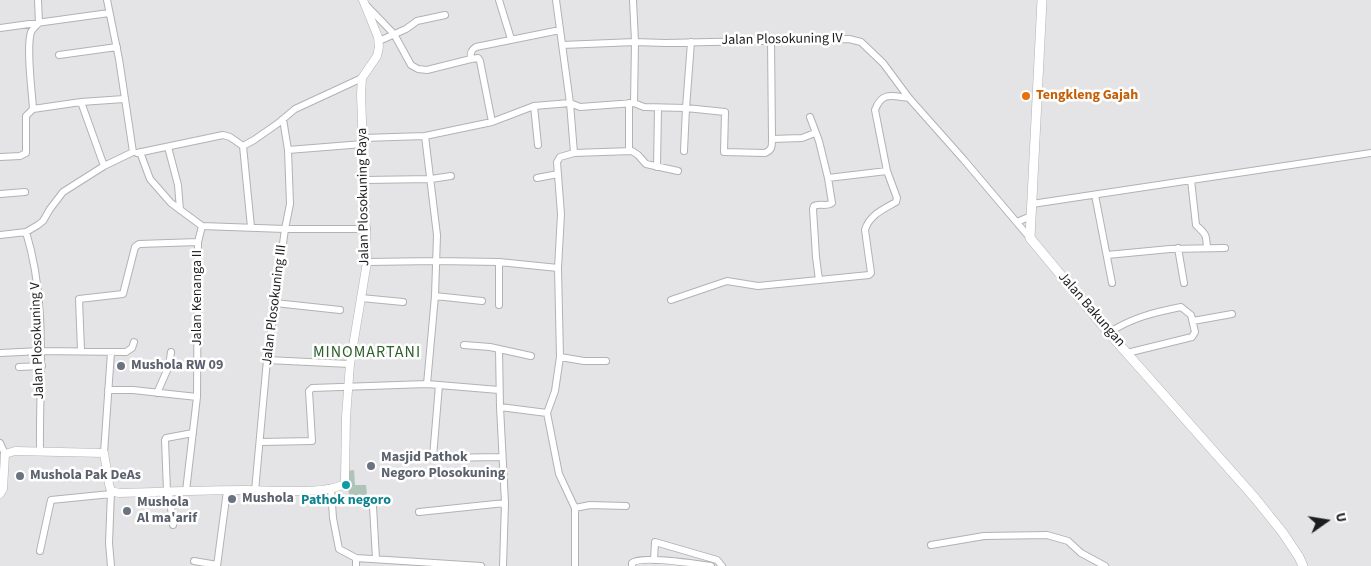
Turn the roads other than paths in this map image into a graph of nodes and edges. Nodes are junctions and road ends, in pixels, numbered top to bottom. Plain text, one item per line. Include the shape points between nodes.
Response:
1 (38, 0) edge
2 (108, 0) edge
3 (499, 0) edge
4 (556, 0) edge
5 (634, 0) edge
6 (1042, 0) edge
7 (364, 2) edge
8 (109, 12) junction
9 (445, 15) dead end
10 (39, 23) junction
11 (0, 28) edge
12 (560, 30) junction
13 (392, 35) junction
14 (511, 39) junction
15 (771, 39) junction
16 (379, 41) junction
17 (635, 42) junction
18 (691, 42) junction
19 (562, 45) junction
20 (117, 47) junction
21 (59, 55) dead end
22 (471, 59) junction
23 (362, 78) junction
24 (909, 98) junction
25 (124, 99) junction
26 (81, 102) junction
27 (570, 102) junction
28 (631, 103) junction
29 (534, 106) junction
30 (658, 108) junction
31 (686, 108) junction
32 (33, 110) junction
33 (810, 117) dead end
34 (283, 119) junction
35 (492, 122) junction
36 (815, 134) junction
37 (424, 136) junction
38 (772, 139) junction
39 (363, 141) junction
40 (243, 146) junction
41 (538, 146) dead end
42 (168, 147) junction
43 (288, 150) junction
44 (629, 151) junction
45 (684, 151) dead end
46 (140, 152) junction
47 (574, 153) junction
48 (1371, 153) edge
49 (131, 154) junction
50 (0, 157) edge
51 (104, 166) junction
52 (657, 167) junction
53 (678, 171) dead end
54 (887, 171) junction
55 (558, 174) junction
56 (451, 176) dead end
57 (430, 178) junction
58 (537, 178) dead end
59 (828, 178) junction
60 (365, 180) junction
61 (1191, 180) junction
62 (25, 192) dead end
63 (0, 194) edge
64 (1095, 195) junction
65 (1032, 204) junction
66 (180, 210) junction
67 (1031, 216) junction
68 (1017, 222) junction
69 (202, 226) junction
70 (251, 227) junction
71 (285, 229) junction
72 (367, 229) junction
73 (26, 232) junction
74 (0, 235) edge
75 (1030, 238) junction
76 (198, 242) junction
77 (1178, 248) junction
78 (1208, 248) junction
79 (1225, 248) dead end
80 (1107, 256) junction
81 (436, 261) junction
82 (367, 262) junction
83 (499, 262) junction
84 (558, 268) junction
85 (819, 280) junction
86 (1112, 283) dead end
87 (1184, 284) dead end
88 (435, 296) junction
89 (361, 298) junction
90 (482, 300) dead end
91 (671, 300) dead end
92 (403, 302) dead end
93 (275, 303) junction
94 (499, 305) dead end
95 (340, 310) dead end
96 (1232, 314) dead end
97 (1193, 321) junction
98 (1109, 333) junction
99 (134, 342) dead end
100 (464, 344) dead end
101 (499, 349) junction
102 (81, 350) junction
103 (41, 351) junction
104 (111, 352) junction
105 (171, 352) dead end
106 (0, 353) edge
107 (1128, 353) junction
108 (531, 356) dead end
109 (560, 357) junction
110 (267, 360) junction
111 (606, 360) dead end
112 (350, 364) junction
113 (42, 366) junction
114 (19, 367) dead end
115 (427, 384) junction
116 (439, 385) junction
117 (348, 386) junction
118 (108, 390) junction
119 (499, 390) junction
120 (157, 394) junction
121 (197, 397) junction
122 (500, 406) junction
123 (547, 413) junction
124 (193, 433) junction
125 (261, 442) junction
126 (0, 443) edge
127 (40, 451) junction
128 (104, 453) junction
129 (5, 454) junction
130 (502, 457) junction
131 (331, 489) junction
132 (186, 491) junction
133 (226, 491) junction
134 (255, 491) junction
135 (111, 492) junction
136 (168, 492) junction
137 (0, 494) edge
138 (505, 503) junction
139 (374, 506) dead end
140 (626, 506) dead end
141 (575, 508) junction
142 (419, 512) dead end
143 (172, 524) dead end
144 (931, 545) dead end
145 (40, 551) dead end
146 (356, 558) junction
147 (654, 560) junction
148 (194, 561) dead end
149 (379, 562) edge
150 (217, 565) edge
151 (111, 566) edge
152 (356, 566) edge
153 (481, 566) edge
154 (503, 566) edge
155 (575, 566) edge
156 (632, 566) edge
157 (711, 566) edge
158 (722, 566) edge
159 (1105, 566) edge
160 (1302, 566) edge

1 - 10 street
2 - 8 street
3 - 14 street
4 - 12 street
5 - 17 street
6 - 65 main road
7 - 13 street
7 - 16 street
8 - 10 street
8 - 20 street
9 - 13 street via 417,21
10 - 11 street
10 - 32 street via 31,33 29,50
12 - 14 street
12 - 19 street
13 - 16 street
13 - 22 street via 411,65 418,69 427,70
14 - 22 street via 476,47 472,49
15 - 18 street, Jalan Plosokuning IV
15 - 24 street, Jalan Plosokuning IV via 849,39 861,42 883,63
15 - 38 street
16 - 23 street via 377,56
17 - 18 street, Jalan Plosokuning IV
17 - 19 street, Jalan Plosokuning IV
17 - 28 street
18 - 31 street
19 - 27 street
20 - 21 street
20 - 25 street
22 - 35 street via 480,60
23 - 34 street via 295,109
23 - 39 street, Jalan Plosokuning Raya
24 - 54 street via 889,96 878,101 876,110
24 - 68 street, Jalan Plosokuning IV
25 - 26 street
25 - 49 street via 134,149
26 - 32 street
26 - 51 street
27 - 28 street via 580,106
27 - 29 street
27 - 47 street
28 - 30 street
28 - 44 street
29 - 35 street
29 - 41 street
30 - 31 street
30 - 52 street
31 - 38 street via 725,112 724,152 765,153 772,147
31 - 45 street
32 - 50 street via 26,116 26,153
33 - 36 street
34 - 40 street
34 - 43 street, Jalan Plosokuning III
35 - 37 street
36 - 38 street
36 - 59 street
37 - 39 street
37 - 57 street
39 - 43 street
39 - 60 street, Jalan Plosokuning Raya
40 - 42 street via 223,136
40 - 70 street
42 - 46 street
42 - 66 street via 178,185
43 - 71 street, Jalan Plosokuning III via 290,204
44 - 47 street
44 - 52 street via 635,152 646,164
46 - 49 street
46 - 66 street via 150,179
47 - 55 street via 560,157
48 - 61 street
49 - 51 street
51 - 73 street via 63,192 43,221
52 - 53 street
54 - 59 street
54 - 85 street via 897,201 875,214 867,223 865,230 871,273
55 - 58 street
55 - 84 street via 561,214
56 - 57 street
57 - 60 street
57 - 81 street via 437,235
59 - 85 street via 832,203 816,205 813,209
60 - 72 street, Jalan Plosokuning Raya
61 - 64 street
61 - 78 street via 1196,225 1204,230
62 - 63 street
64 - 65 street
64 - 80 street
65 - 67 main road
66 - 69 street
67 - 68 street
67 - 75 main road
68 - 75 street, Jalan Plosokuning IV
69 - 70 street
69 - 76 street, Jalan Kenanga II
70 - 71 street
71 - 72 street
71 - 93 street, Jalan Plosokuning III
72 - 82 street, Jalan Plosokuning Raya
73 - 74 street
73 - 103 street, Jalan Plosokuning V via 39,295
75 - 98 main road, Jalan Bakungan
76 - 102 street via 139,244 135,247 123,294 79,299
76 - 121 street, Jalan Kenanga II
77 - 78 street
77 - 80 street
77 - 87 street
78 - 79 street
80 - 86 street
81 - 82 street
81 - 83 street
81 - 88 street
82 - 89 street, Jalan Plosokuning Raya
83 - 84 street
83 - 94 street
84 - 109 street
85 - 91 street via 758,286 726,280
88 - 90 street
88 - 115 street
89 - 92 street
89 - 112 street, Jalan Plosokuning Raya
93 - 95 street
93 - 110 street, Jalan Plosokuning III
96 - 97 street
97 - 98 street via 1189,312 1181,307 1140,317
97 - 107 street via 1195,332 1192,336
98 - 107 main road, Jalan Bakungan
99 - 104 street via 129,350
100 - 101 street
101 - 108 street
101 - 119 street
102 - 103 street
102 - 104 street
103 - 106 street
103 - 113 street, Jalan Plosokuning V
104 - 118 street
105 - 120 street via 169,366
107 - 160 main road, Jalan Bakungan via 1255,498 1283,533
109 - 111 street
109 - 123 street via 555,391
110 - 112 street
110 - 125 street, Jalan Plosokuning III
112 - 117 street, Jalan Plosokuning Raya
113 - 114 street
113 - 127 street, Jalan Plosokuning V
115 - 116 street
115 - 117 street
116 - 119 street
116 - 130 street via 433,457
117 - 125 street via 310,389 312,441
117 - 131 street, Jalan Plosokuning Raya via 345,480 341,486
118 - 120 street
118 - 128 street
119 - 122 street
120 - 121 street
121 - 124 street, Jalan Kenanga II
122 - 123 street
122 - 130 street
123 - 141 street via 560,474
124 - 132 street, Jalan Kenanga II
124 - 136 street via 165,440
125 - 134 street, Jalan Plosokuning III
126 - 129 street
127 - 128 street
127 - 129 street
128 - 135 street
129 - 137 street
130 - 138 street
131 - 134 street
131 - 146 street via 339,549
132 - 133 street
132 - 136 street
133 - 134 street
133 - 150 street
135 - 136 street
135 - 145 street via 51,500
135 - 151 street
136 - 143 street
138 - 142 street
138 - 154 street
139 - 149 street
140 - 141 street
141 - 155 street
144 - 159 street via 984,536 1047,535 1068,541
146 - 149 street
146 - 152 street
147 - 156 street via 636,560
147 - 157 street
147 - 158 street via 655,542 717,560
148 - 150 street
149 - 153 street

